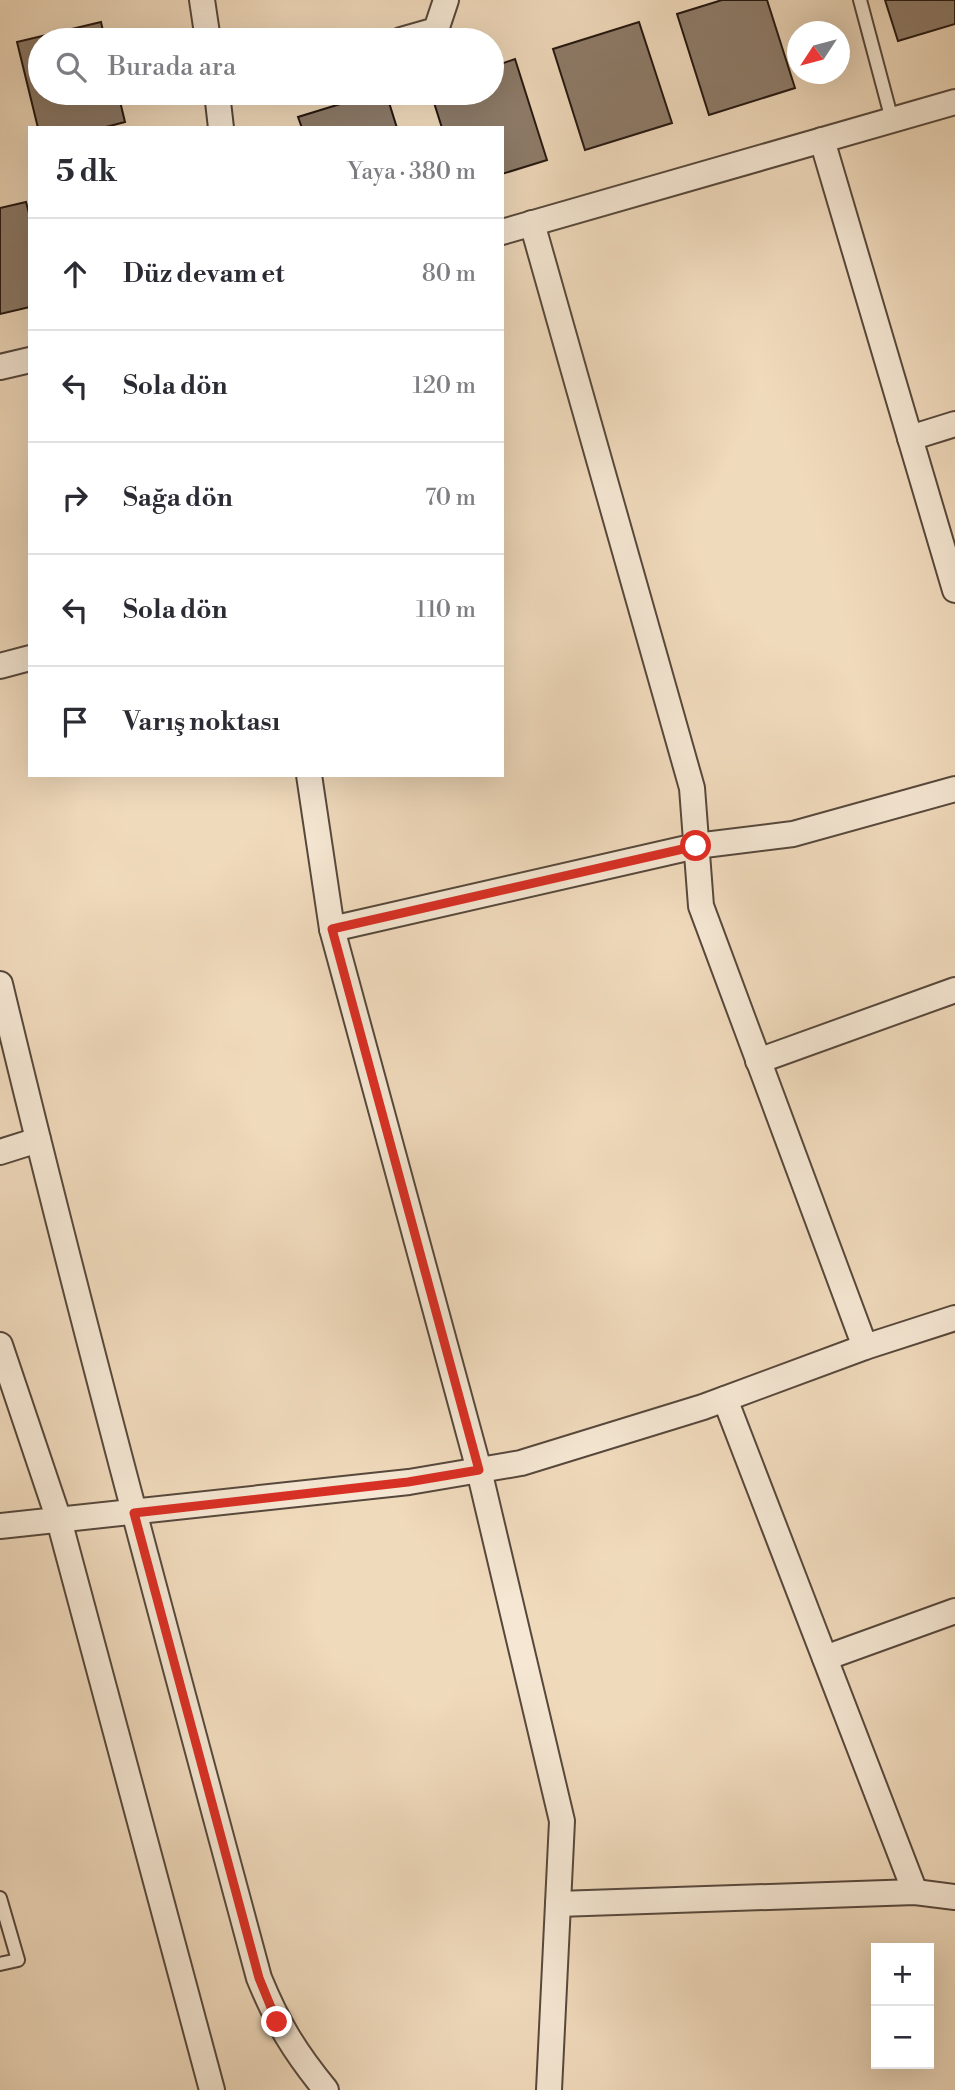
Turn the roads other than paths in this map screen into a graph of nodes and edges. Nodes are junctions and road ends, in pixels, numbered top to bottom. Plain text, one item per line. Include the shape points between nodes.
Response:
1 (202, 0) edge
2 (446, 0) edge
3 (860, 0) edge
4 (206, 28) edge
5 (437, 28) edge
6 (955, 102) edge
7 (220, 105) edge
8 (892, 120) junction
9 (222, 126) edge
10 (822, 140) junction
11 (532, 223) junction
12 (504, 231) edge
13 (28, 360) edge
14 (0, 367) edge
15 (955, 424) edge
16 (910, 438) junction
17 (955, 590) edge
18 (28, 659) edge
19 (0, 666) edge
20 (309, 777) edge
21 (955, 789) edge
22 (696, 846) junction
23 (332, 929) junction
24 (0, 985) edge
25 (955, 990) edge
26 (758, 1061) junction
27 (38, 1140) junction
28 (0, 1152) edge
29 (955, 1318) edge
30 (0, 1345) edge
31 (865, 1347) junction
32 (725, 1399) junction
33 (479, 1470) junction
34 (134, 1513) junction
35 (59, 1520) junction
36 (0, 1526) edge
37 (955, 1611) edge
38 (825, 1658) junction
39 (915, 1892) junction
40 (955, 1897) edge
41 (0, 1898) edge
42 (558, 1904) junction
43 (0, 1964) edge
44 (212, 2090) edge
45 (326, 2090) edge
46 (549, 2090) edge

1 - 4 street
2 - 5 street
3 - 8 lane
6 - 8 street
7 - 9 street
8 - 10 street
10 - 11 street
10 - 16 street
11 - 12 street
11 - 22 street via 692,788
13 - 14 street
15 - 16 street
16 - 17 street
18 - 19 street
20 - 23 street
21 - 22 street via 793,834
22 - 23 street
22 - 26 street via 701,906
23 - 33 street
24 - 27 street
25 - 26 street
26 - 31 street
27 - 28 street
27 - 34 street
29 - 31 street
30 - 35 street
31 - 32 street
32 - 33 street via 521,1463
32 - 38 street
33 - 34 street
33 - 42 street via 562,1821
34 - 35 street
34 - 45 street via 259,1978 277,2022
35 - 36 street
35 - 44 street
37 - 38 street
38 - 39 street
39 - 40 street
39 - 42 street
41 - 43 lane via 18,1960
42 - 46 street

